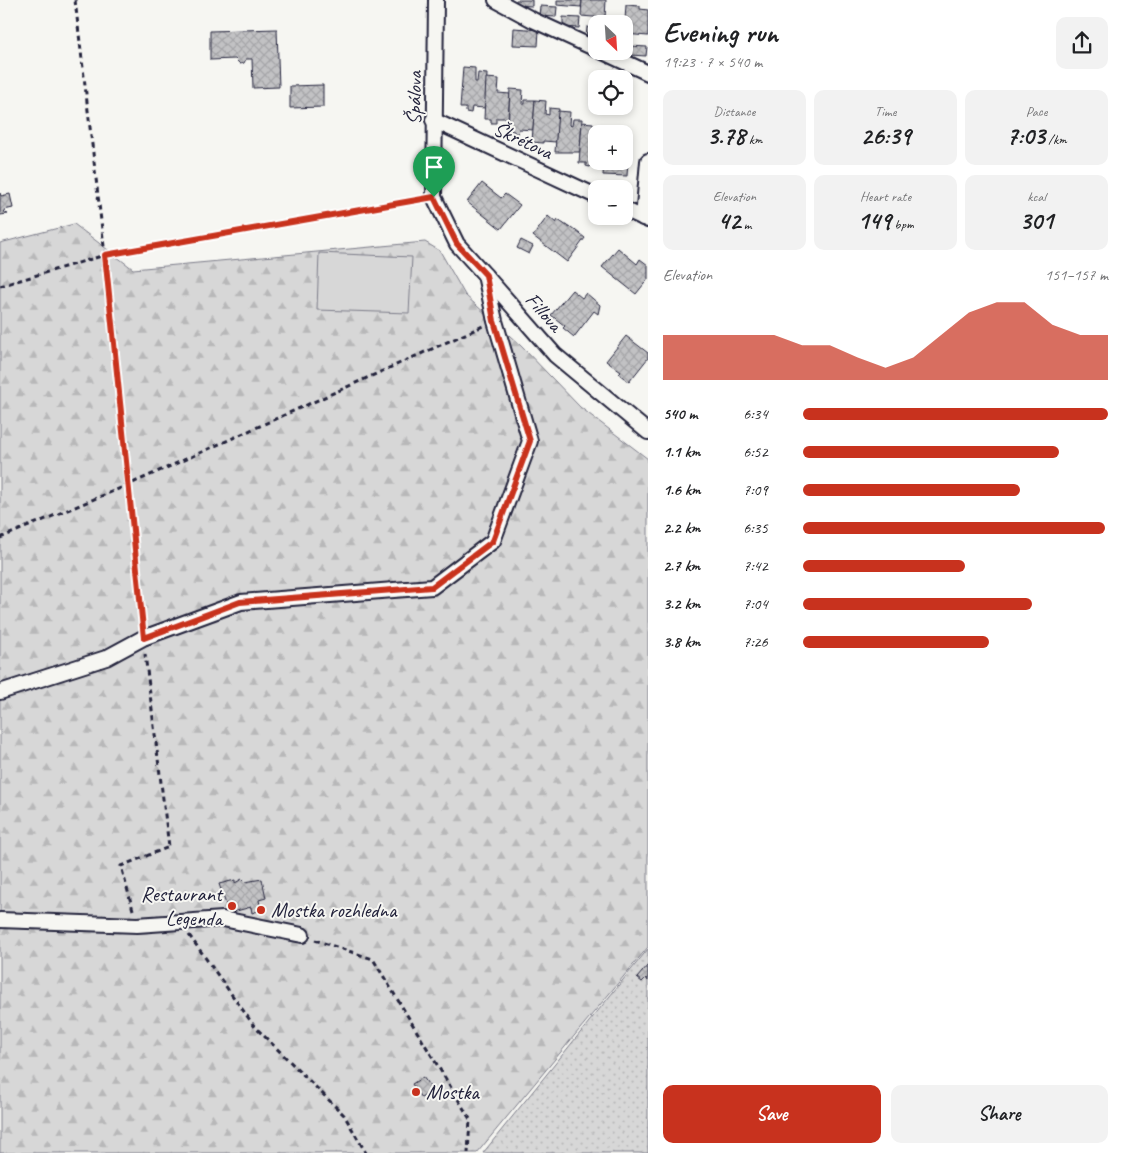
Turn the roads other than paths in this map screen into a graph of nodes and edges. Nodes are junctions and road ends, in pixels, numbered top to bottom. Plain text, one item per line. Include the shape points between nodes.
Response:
1 (436, 0) edge
2 (496, 0) edge
3 (588, 45) edge
4 (620, 60) edge
5 (648, 73) edge
6 (434, 120) junction
7 (648, 161) edge
8 (588, 192) edge
9 (434, 197) joint
10 (633, 212) edge
11 (646, 219) edge
12 (486, 275) junction
13 (648, 432) edge
14 (0, 692) edge
15 (0, 920) edge
16 (302, 936) road end

1 - 6 street, Špálova
2 - 3 street
4 - 5 street
6 - 8 street, Škrétova
6 - 9 street, Špálova
7 - 11 street
9 - 12 street, Fillova via 457,244
10 - 11 street
12 - 13 street, Fillova via 555,355
12 - 14 street via 494,321 530,441 493,541 432,587 240,602 144,638 106,658
15 - 16 street via 137,925 223,919

